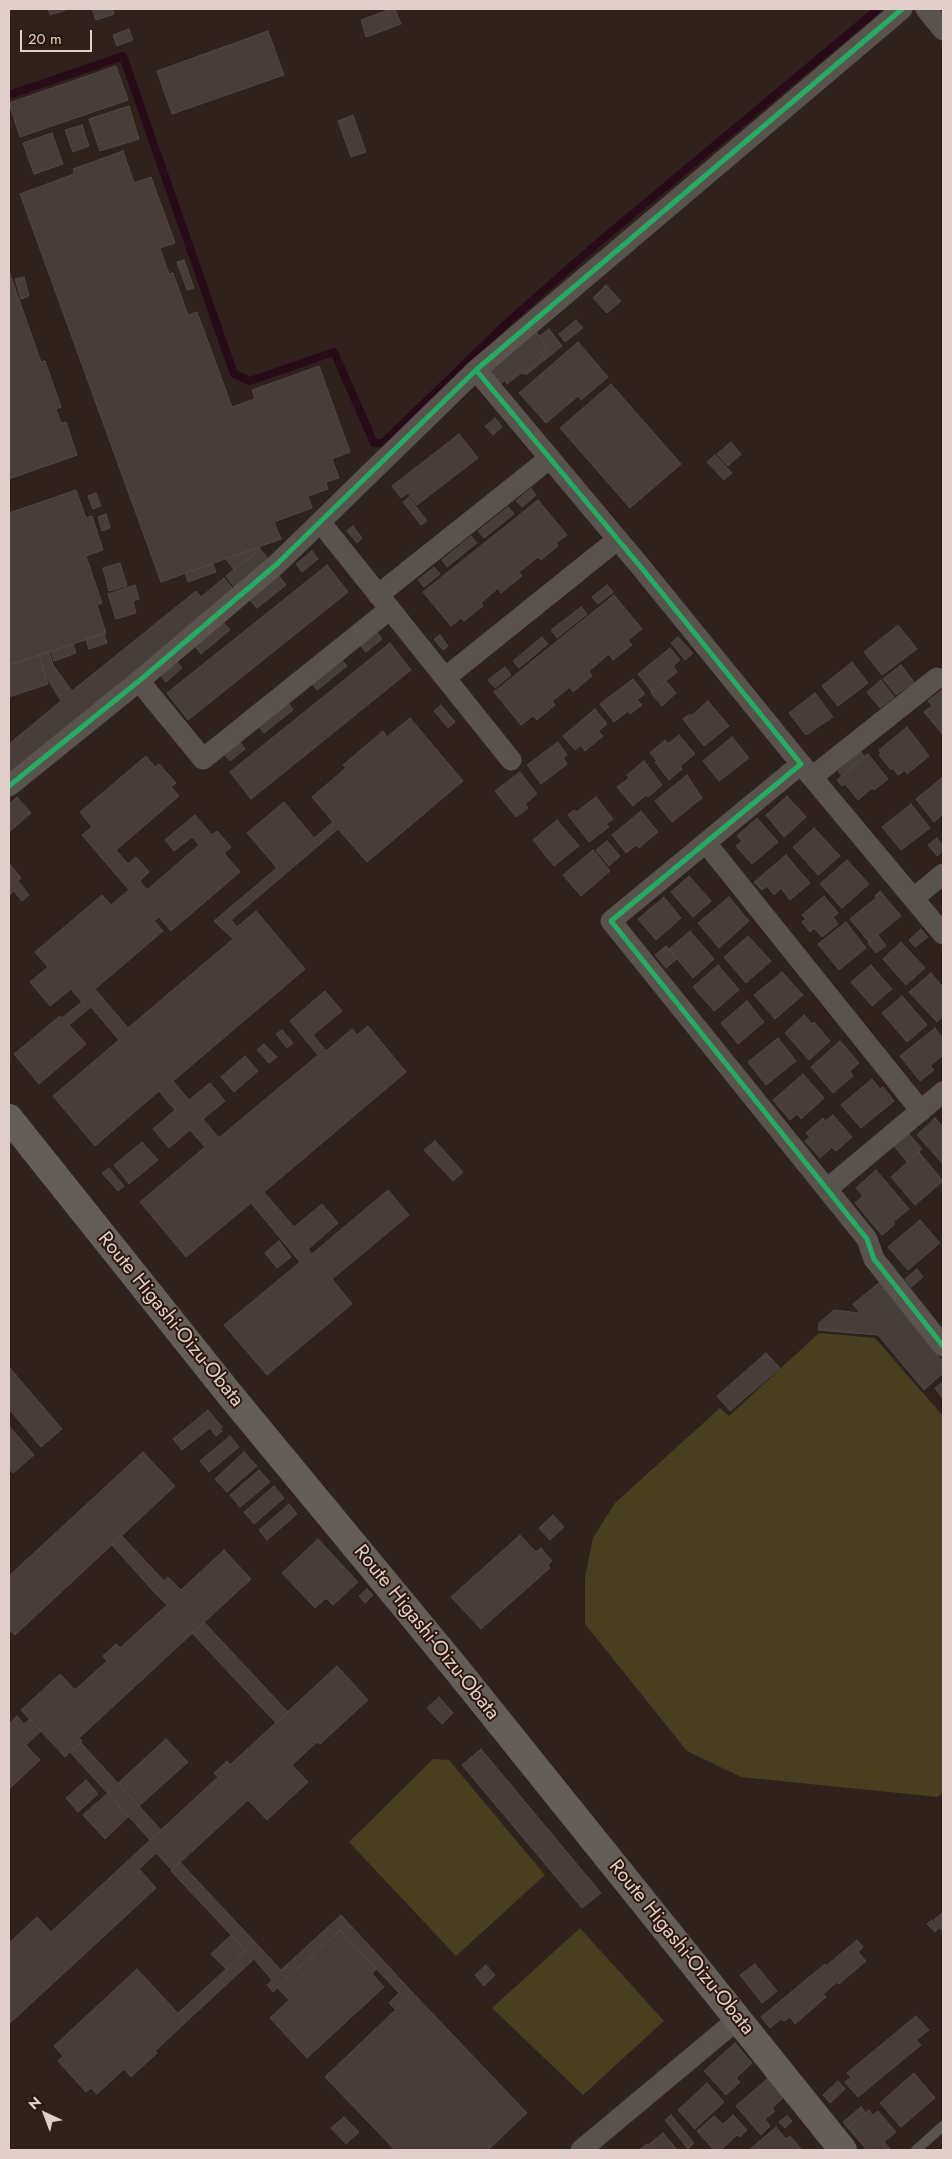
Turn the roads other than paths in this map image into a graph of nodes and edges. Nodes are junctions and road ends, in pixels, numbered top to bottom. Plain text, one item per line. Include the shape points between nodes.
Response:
1 (902, 9) edge
2 (926, 9) edge
3 (943, 30) edge
4 (476, 370) junction
5 (550, 458) junction
6 (321, 523) junction
7 (618, 539) junction
8 (384, 602) junction
9 (445, 678) junction
10 (937, 678) dead end
11 (139, 680) junction
12 (510, 760) dead end
13 (807, 771) junction
14 (9, 786) edge
15 (706, 843) junction
16 (943, 874) edge
17 (914, 898) junction
18 (943, 934) edge
19 (943, 1092) edge
20 (921, 1110) junction
21 (9, 1118) edge
22 (828, 1189) junction
23 (943, 1346) edge
24 (738, 2019) junction
25 (943, 2126) edge
26 (581, 2150) edge
27 (842, 2150) edge
28 (916, 2150) edge

1 - 4 street
2 - 3 street
4 - 5 street
4 - 6 street
5 - 7 street
5 - 8 street
6 - 8 street
6 - 11 street
7 - 9 street
7 - 13 street
8 - 9 street
8 - 11 street via 203,759
9 - 12 street
10 - 13 street
11 - 14 street
13 - 15 street
13 - 17 street
15 - 20 street
15 - 22 street via 611,921
16 - 17 street
17 - 18 street
19 - 20 street
20 - 22 street
21 - 24 main road, Route Higashi-Oizu-Obata
22 - 23 street via 867,1239 874,1259
24 - 26 street
24 - 27 main road, Route Higashi-Oizu-Obata
25 - 28 lane

